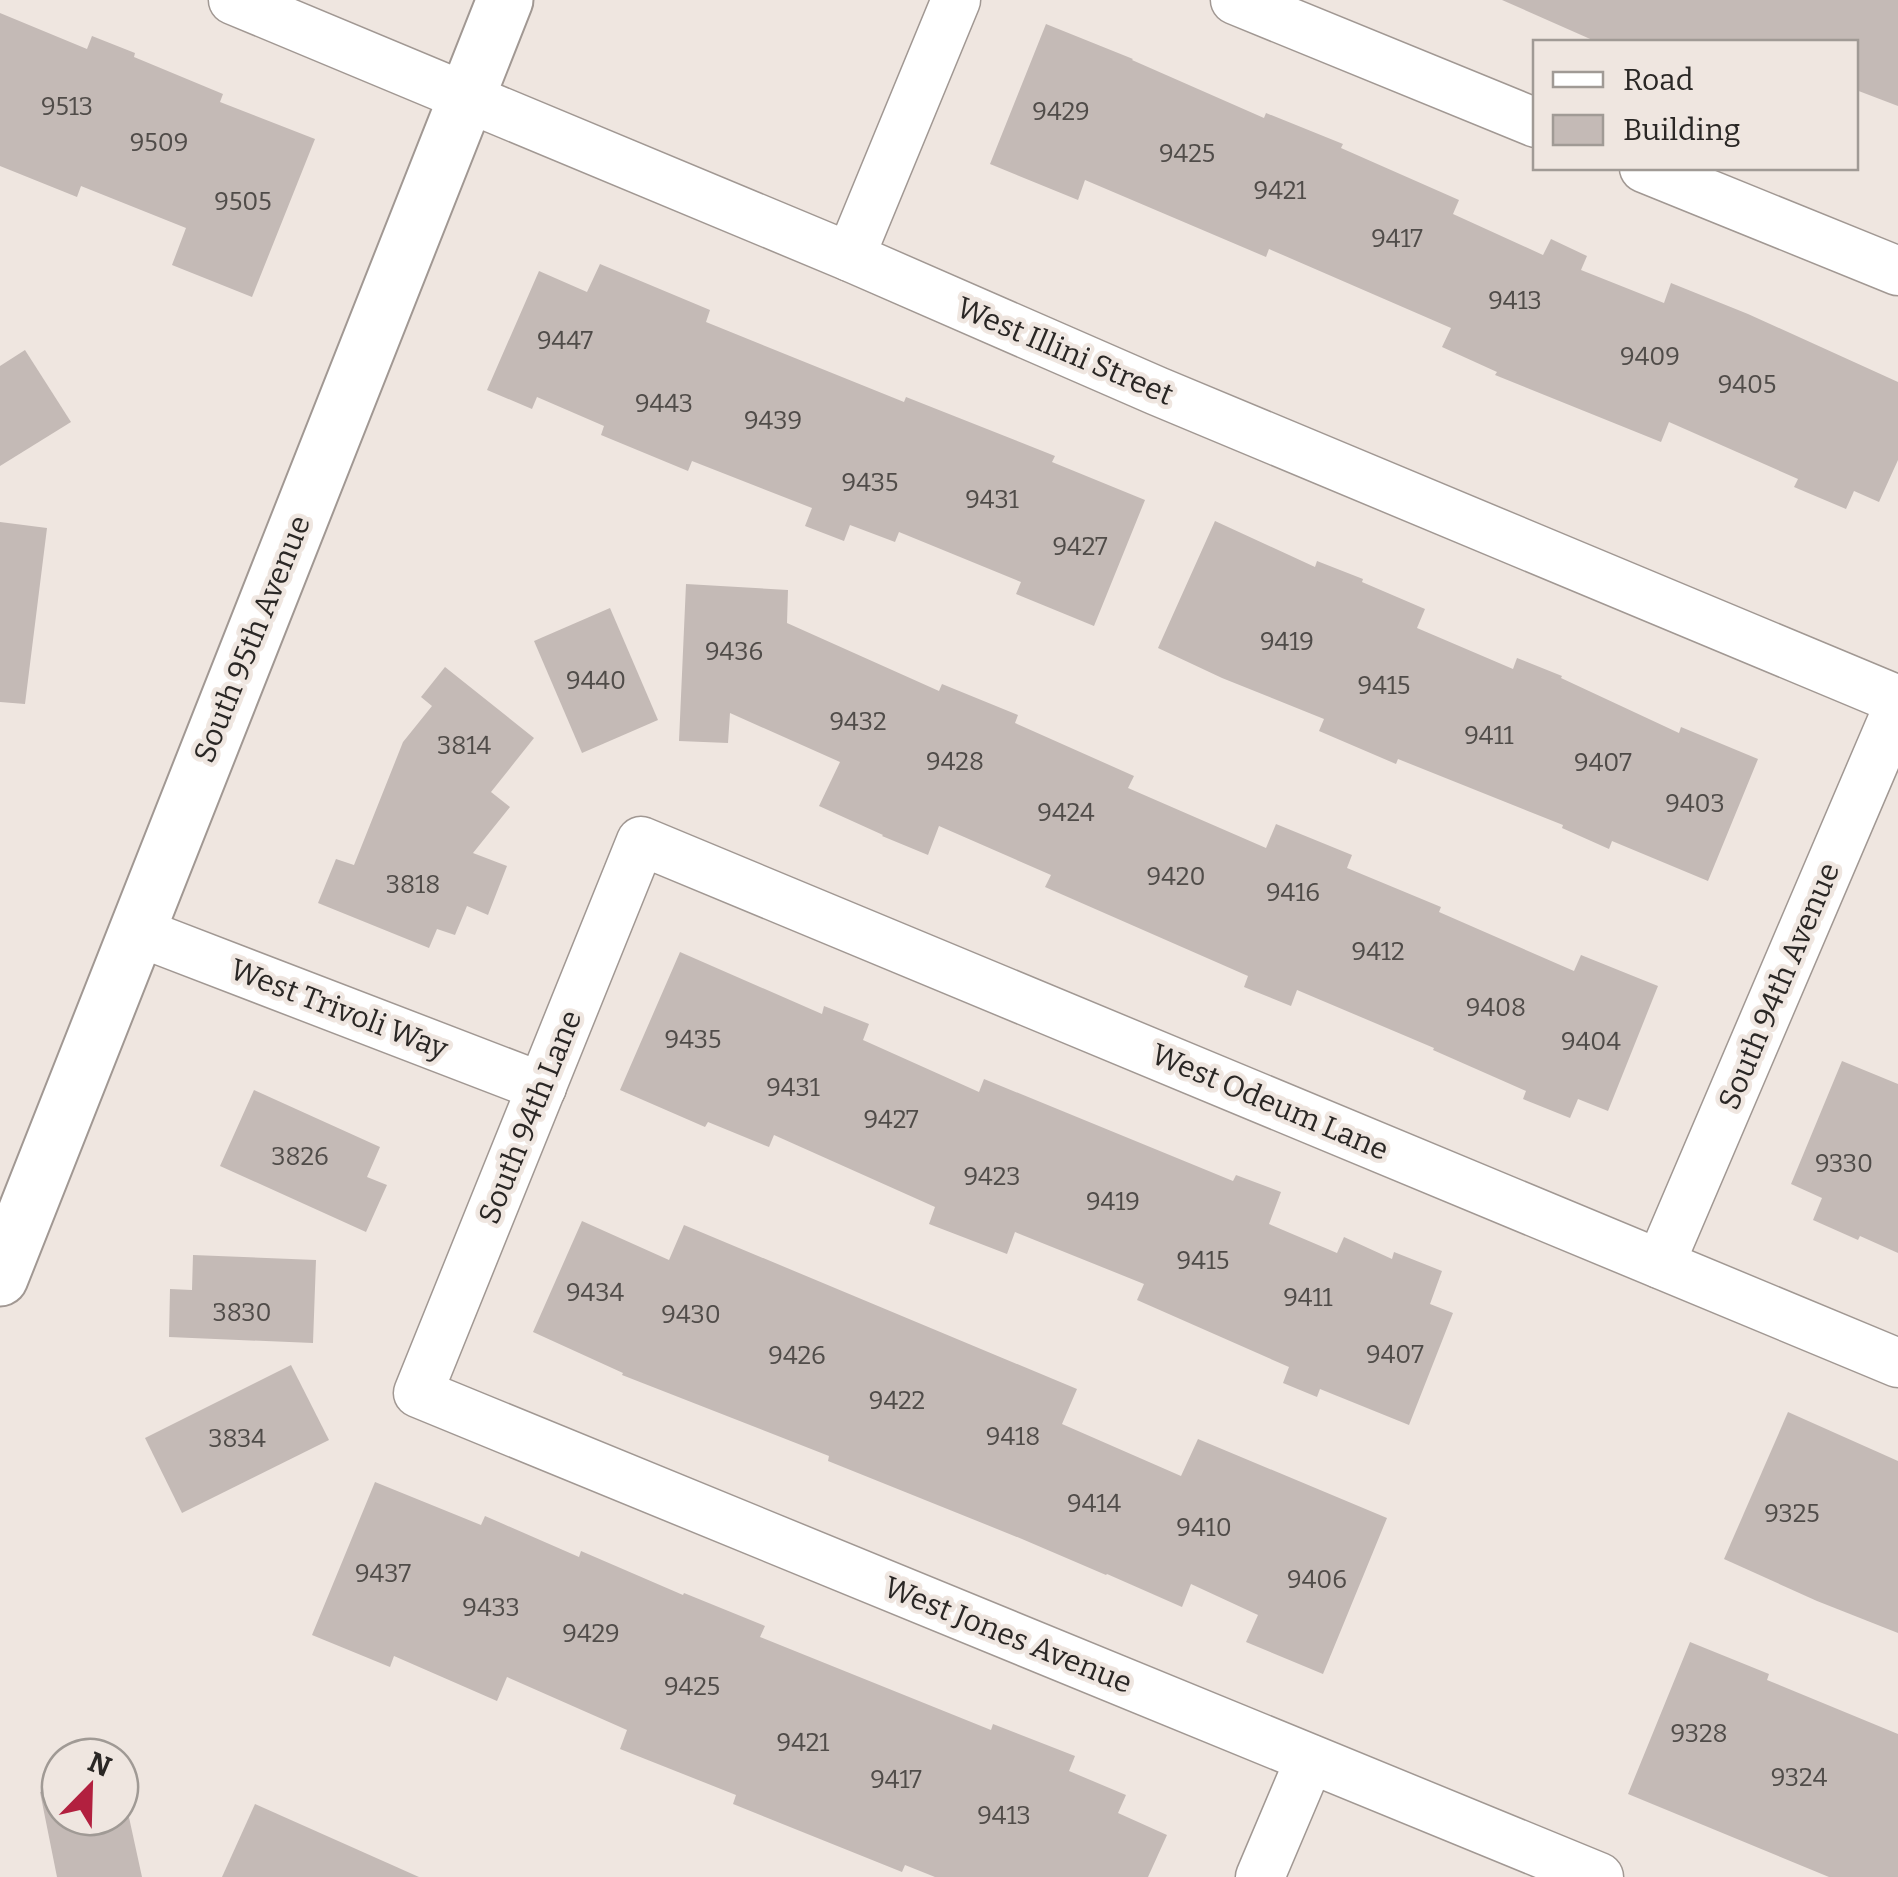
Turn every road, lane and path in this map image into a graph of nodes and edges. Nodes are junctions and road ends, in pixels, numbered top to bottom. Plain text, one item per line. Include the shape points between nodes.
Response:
1 (232, 0) edge
2 (505, 0) edge
3 (956, 0) edge
4 (1236, 0) edge
5 (467, 96) junction
6 (1533, 122) edge
7 (1649, 170) edge
8 (850, 257) junction
9 (1898, 271) edge
10 (1898, 704) edge
11 (641, 842) joint
12 (136, 931) junction
13 (542, 1088) junction
14 (1660, 1264) junction
15 (0, 1278) edge
16 (1898, 1363) edge
17 (418, 1393) joint
18 (1310, 1758) junction
19 (1260, 1877) edge
20 (1599, 1877) edge

1 - 5 street, West Illini Street
2 - 5 street, South 95th Avenue
3 - 8 street
4 - 6 street
5 - 8 street, West Illini Street
5 - 12 street, South 95th Avenue
7 - 9 street
8 - 10 street, West Illini Street
10 - 14 street, South 94th Avenue
11 - 13 street, South 94th Lane
11 - 14 street, West Odeum Lane
12 - 13 street, West Trivoli Way
12 - 15 street, South 95th Avenue
13 - 17 street, South 94th Lane
14 - 16 street, West Odeum Lane
17 - 18 street, West Jones Avenue
18 - 19 street
18 - 20 street, West Jones Avenue

